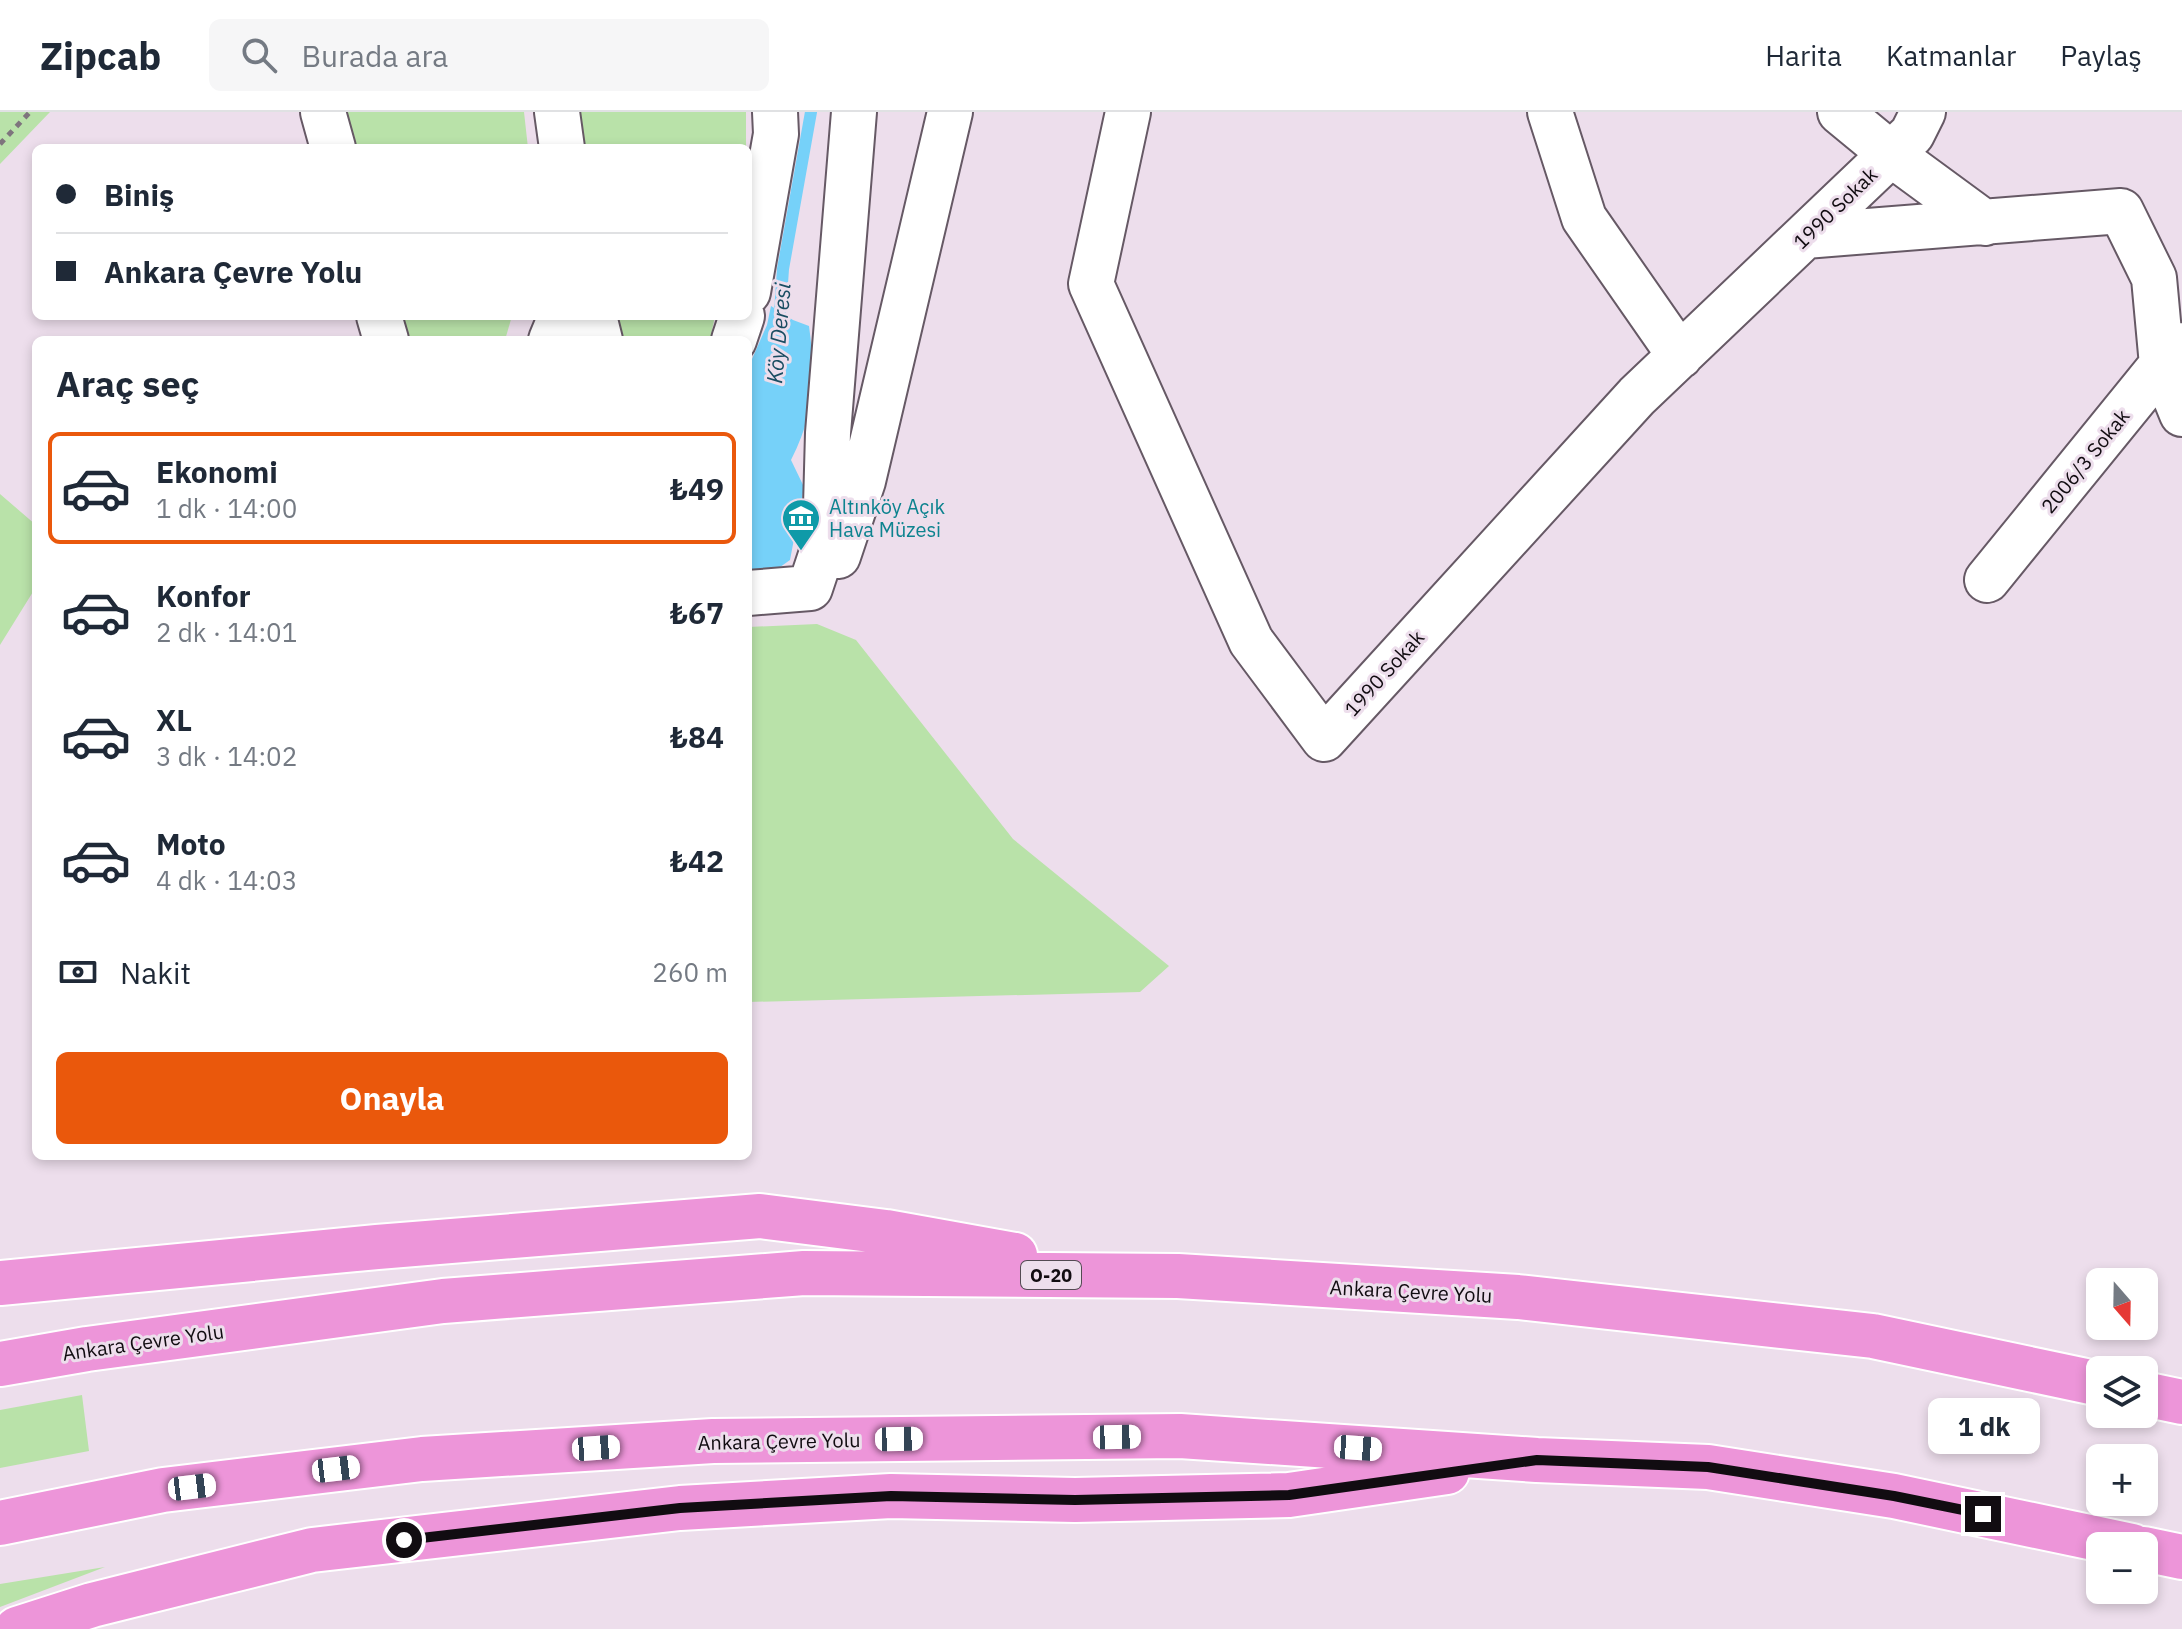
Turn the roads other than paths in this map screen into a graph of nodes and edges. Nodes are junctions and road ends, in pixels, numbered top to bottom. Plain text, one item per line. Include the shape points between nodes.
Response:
1 (323, 112) edge
2 (557, 112) edge
3 (775, 112) edge
4 (854, 112) edge
5 (950, 112) edge
6 (1128, 112) edge
7 (1550, 112) edge
8 (1840, 112) edge
9 (1923, 112) edge
10 (332, 144) edge
11 (561, 144) edge
12 (1891, 154) junction
13 (1985, 223) junction
14 (1805, 236) junction
15 (752, 269) edge
16 (2172, 353) edge
17 (1680, 356) junction
18 (2182, 414) edge
19 (1987, 580) dead end
20 (810, 588) junction
21 (752, 593) edge
22 (1095, 1276) junction
23 (0, 1283) edge
24 (0, 1364) edge
25 (2086, 1381) edge
26 (2158, 1397) edge
27 (2182, 1402) edge
28 (1537, 1460) junction
29 (0, 1523) edge
30 (2086, 1536) edge
31 (2158, 1552) edge
32 (2182, 1557) edge
33 (17, 1629) edge

1 - 10 street
2 - 11 street
3 - 15 street via 776,134
4 - 20 street via 828,433 825,543
5 - 20 street via 863,481 839,556
6 - 17 street, 1990 Sokak via 1091,284 1251,641 1324,739 1637,396
7 - 17 street via 1584,218
8 - 12 street
9 - 12 street, 1990 Sokak via 1912,134
12 - 13 street
12 - 14 street, 1990 Sokak
13 - 14 street
13 - 16 street via 2121,211 2154,278
14 - 17 street, 1990 Sokak
16 - 18 street
16 - 19 street, 2006/3 Sokak
20 - 21 street
22 - 23 highway via 995,1249 760,1216
22 - 24 highway, Ankara Çevre Yolu / O-20 via 804,1273 490,1297
22 - 25 highway, Ankara Çevre Yolu / O-20 via 1178,1276 1533,1299 1873,1336
26 - 27 highway
28 - 29 highway, Ankara Çevre Yolu via 1180,1436 713,1441 422,1459 163,1490
28 - 30 highway, Ankara Çevre Yolu via 1723,1470 1894,1496
28 - 33 highway via 1289,1495 1075,1500 891,1496 680,1508 312,1550
31 - 32 highway

